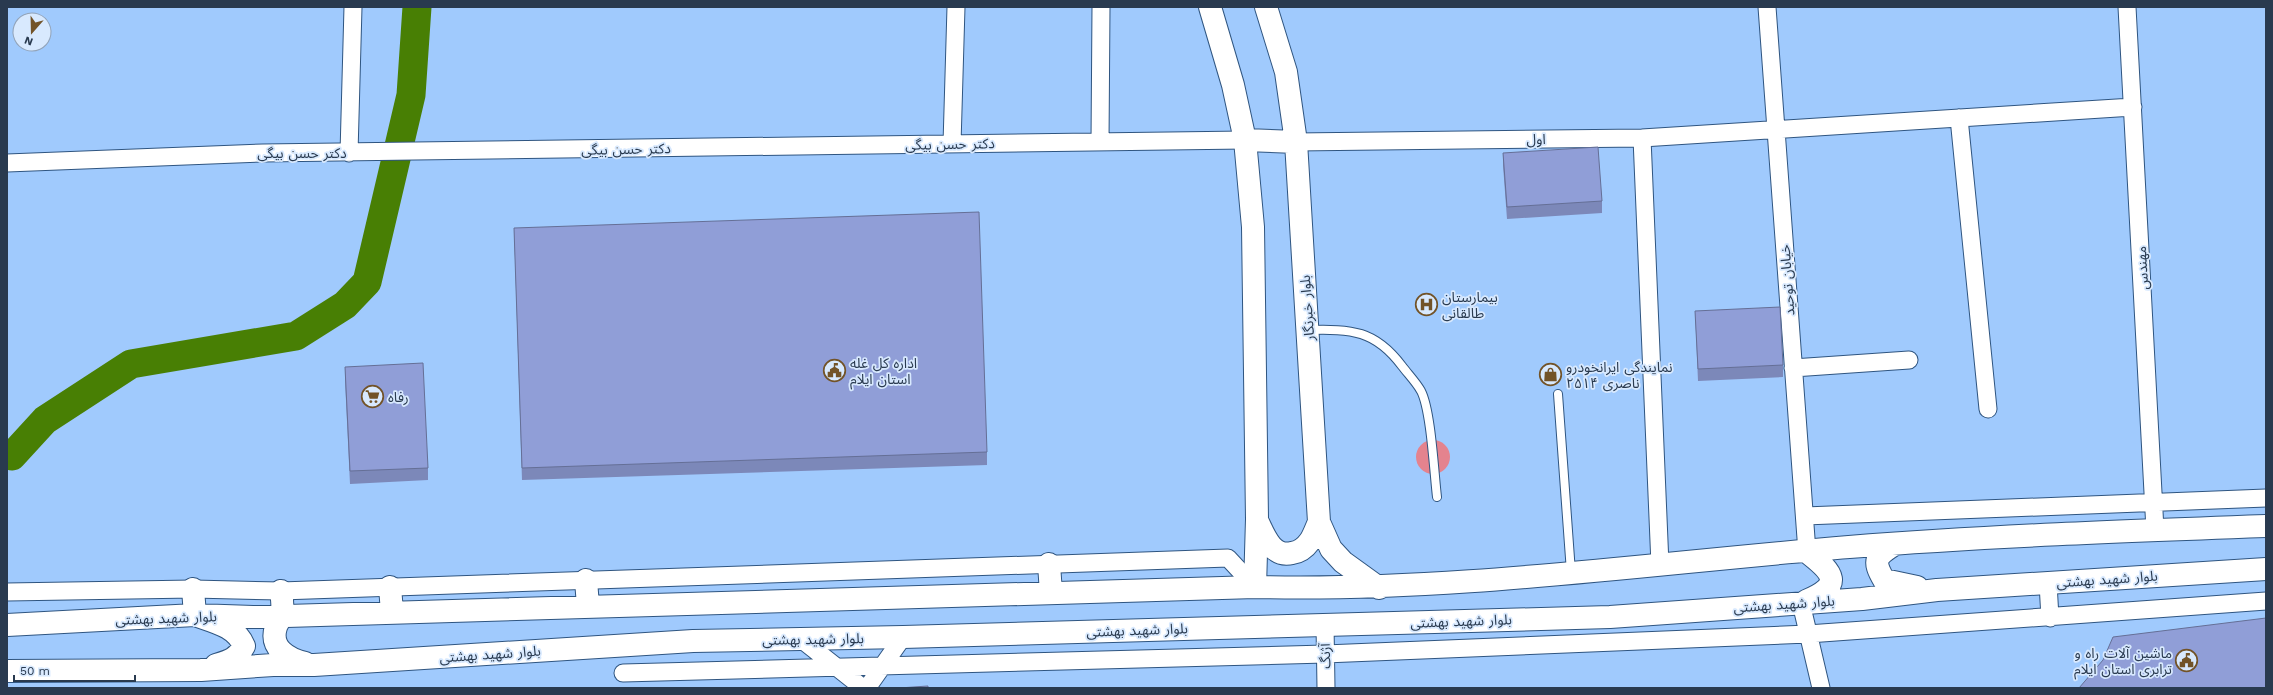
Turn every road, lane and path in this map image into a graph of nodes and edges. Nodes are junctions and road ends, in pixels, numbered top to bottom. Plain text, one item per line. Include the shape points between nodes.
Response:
1 (353, 7) edge
2 (956, 7) edge
3 (1101, 7) edge
4 (1210, 7) edge
5 (1266, 7) edge
6 (1766, 7) edge
7 (2127, 7) edge
8 (2133, 107) junction
9 (1959, 118) junction
10 (1776, 130) junction
11 (1642, 138) junction
12 (1245, 140) junction
13 (1100, 142) junction
14 (1296, 142) junction
15 (952, 144) junction
16 (350, 153) junction
17 (7, 163) edge
18 (1308, 330) junction
19 (1909, 360) dead end
20 (1793, 368) junction
21 (1558, 394) dead end
22 (1988, 409) dead end
23 (1437, 496) dead end
24 (2266, 498) edge
25 (2154, 501) junction
26 (1805, 516) junction
27 (1257, 519) junction
28 (1319, 522) junction
29 (2266, 526) edge
30 (2155, 530) junction
31 (1895, 544) junction
32 (1807, 552) junction
33 (1049, 564) junction
34 (1660, 565) junction
35 (2266, 569) edge
36 (1571, 572) junction
37 (586, 580) junction
38 (2048, 583) junction
39 (390, 587) junction
40 (1255, 587) junction
41 (1379, 588) junction
42 (193, 589) junction
43 (1937, 590) junction
44 (281, 591) junction
45 (7, 592) edge
46 (1051, 593) junction
47 (2266, 601) edge
48 (1801, 603) junction
49 (588, 606) junction
50 (392, 612) junction
51 (195, 615) junction
52 (282, 615) junction
53 (2050, 618) junction
54 (1325, 624) junction
55 (7, 625) edge
56 (1808, 634) junction
57 (903, 637) junction
58 (801, 639) junction
59 (1325, 654) junction
60 (314, 665) junction
61 (883, 667) junction
62 (839, 668) junction
63 (201, 670) junction
64 (7, 671) edge
65 (623, 673) dead end
66 (863, 688) edge
67 (868, 688) edge
68 (1326, 688) edge
69 (1821, 688) edge

1 - 16 street
2 - 15 street
3 - 13 street
4 - 12 main road via 1233,85
5 - 14 main road, بلوار خبرنگار via 1286,72
6 - 10 street, خیابان توحید
7 - 8 street, مهندس
8 - 9 street, اول
8 - 25 street, مهندس
9 - 10 street, اول
9 - 22 street
10 - 11 street, اول
10 - 20 street, خیابان توحید
11 - 14 street, اول
11 - 34 street
12 - 13 street, دکتر حسن بیگی
12 - 14 main road
12 - 27 main road via 1253,227
13 - 15 street, دکتر حسن بیگی
14 - 18 main road, بلوار خبرنگار
15 - 16 street, دکتر حسن بیگی
16 - 17 street, دکتر حسن بیگی via 262,153
18 - 23 lane via 1335,329 1364,334 1379,341 1394,356 1421,391 1426,409
18 - 28 main road, بلوار خبرنگار
19 - 20 street
20 - 26 street, خیابان توحید
21 - 36 lane
24 - 25 street
25 - 26 street
25 - 30 street, مهندس
26 - 32 street, خیابان توحید
27 - 28 main road via 1266,540 1275,551 1288,554 1300,552 1310,542
27 - 40 main road
28 - 41 main road, بلوار خبرنگار via 1331,549 1343,562
29 - 30 main road, بلوار شهید بهشتی
30 - 31 main road, بلوار شهید بهشتی
31 - 32 main road, بلوار شهید بهشتی
31 - 43 main road via 1881,553 1877,559 1876,567 1884,580
32 - 34 main road, بلوار شهید بهشتی
32 - 48 main road via 1829,571 1832,579 1829,587 1820,595
33 - 37 street
33 - 40 street via 1228,558
33 - 46 main road
34 - 36 main road, بلوار شهید بهشتی
35 - 38 main road, بلوار شهید بهشتی
36 - 41 main road, بلوار شهید بهشتی
37 - 39 street
37 - 49 main road
38 - 43 main road, بلوار شهید بهشتی
38 - 53 street
39 - 44 street
39 - 50 main road
40 - 41 main road, بلوار شهید بهشتی
40 - 46 main road, بلوار شهید بهشتی
42 - 44 street
42 - 45 street
42 - 51 main road
43 - 48 main road, بلوار شهید بهشتی
44 - 52 main road
46 - 49 main road, بلوار شهید بهشتی
47 - 53 street
48 - 54 main road, بلوار شهید بهشتی via 1610,617
48 - 56 street
49 - 50 main road, بلوار شهید بهشتی
50 - 52 main road, بلوار شهید بهشتی
51 - 52 main road, بلوار شهید بهشتی
51 - 55 main road, بلوار شهید بهشتی
51 - 63 main road via 230,628 240,636 244,646 239,655 230,661
52 - 60 main road via 276,626 275,644 293,660
53 - 56 street
54 - 57 main road, بلوار شهید بهشتی
54 - 59 street, آژنگ
56 - 59 street
56 - 69 street
57 - 58 main road, بلوار شهید بهشتی
57 - 61 street
58 - 60 main road, بلوار شهید بهشتی via 693,641
58 - 62 street
59 - 61 street
59 - 68 street, آژنگ
60 - 63 main road, بلوار شهید بهشتی
61 - 62 street
61 - 67 street
62 - 65 street
62 - 66 street
63 - 64 main road, بلوار شهید بهشتی

